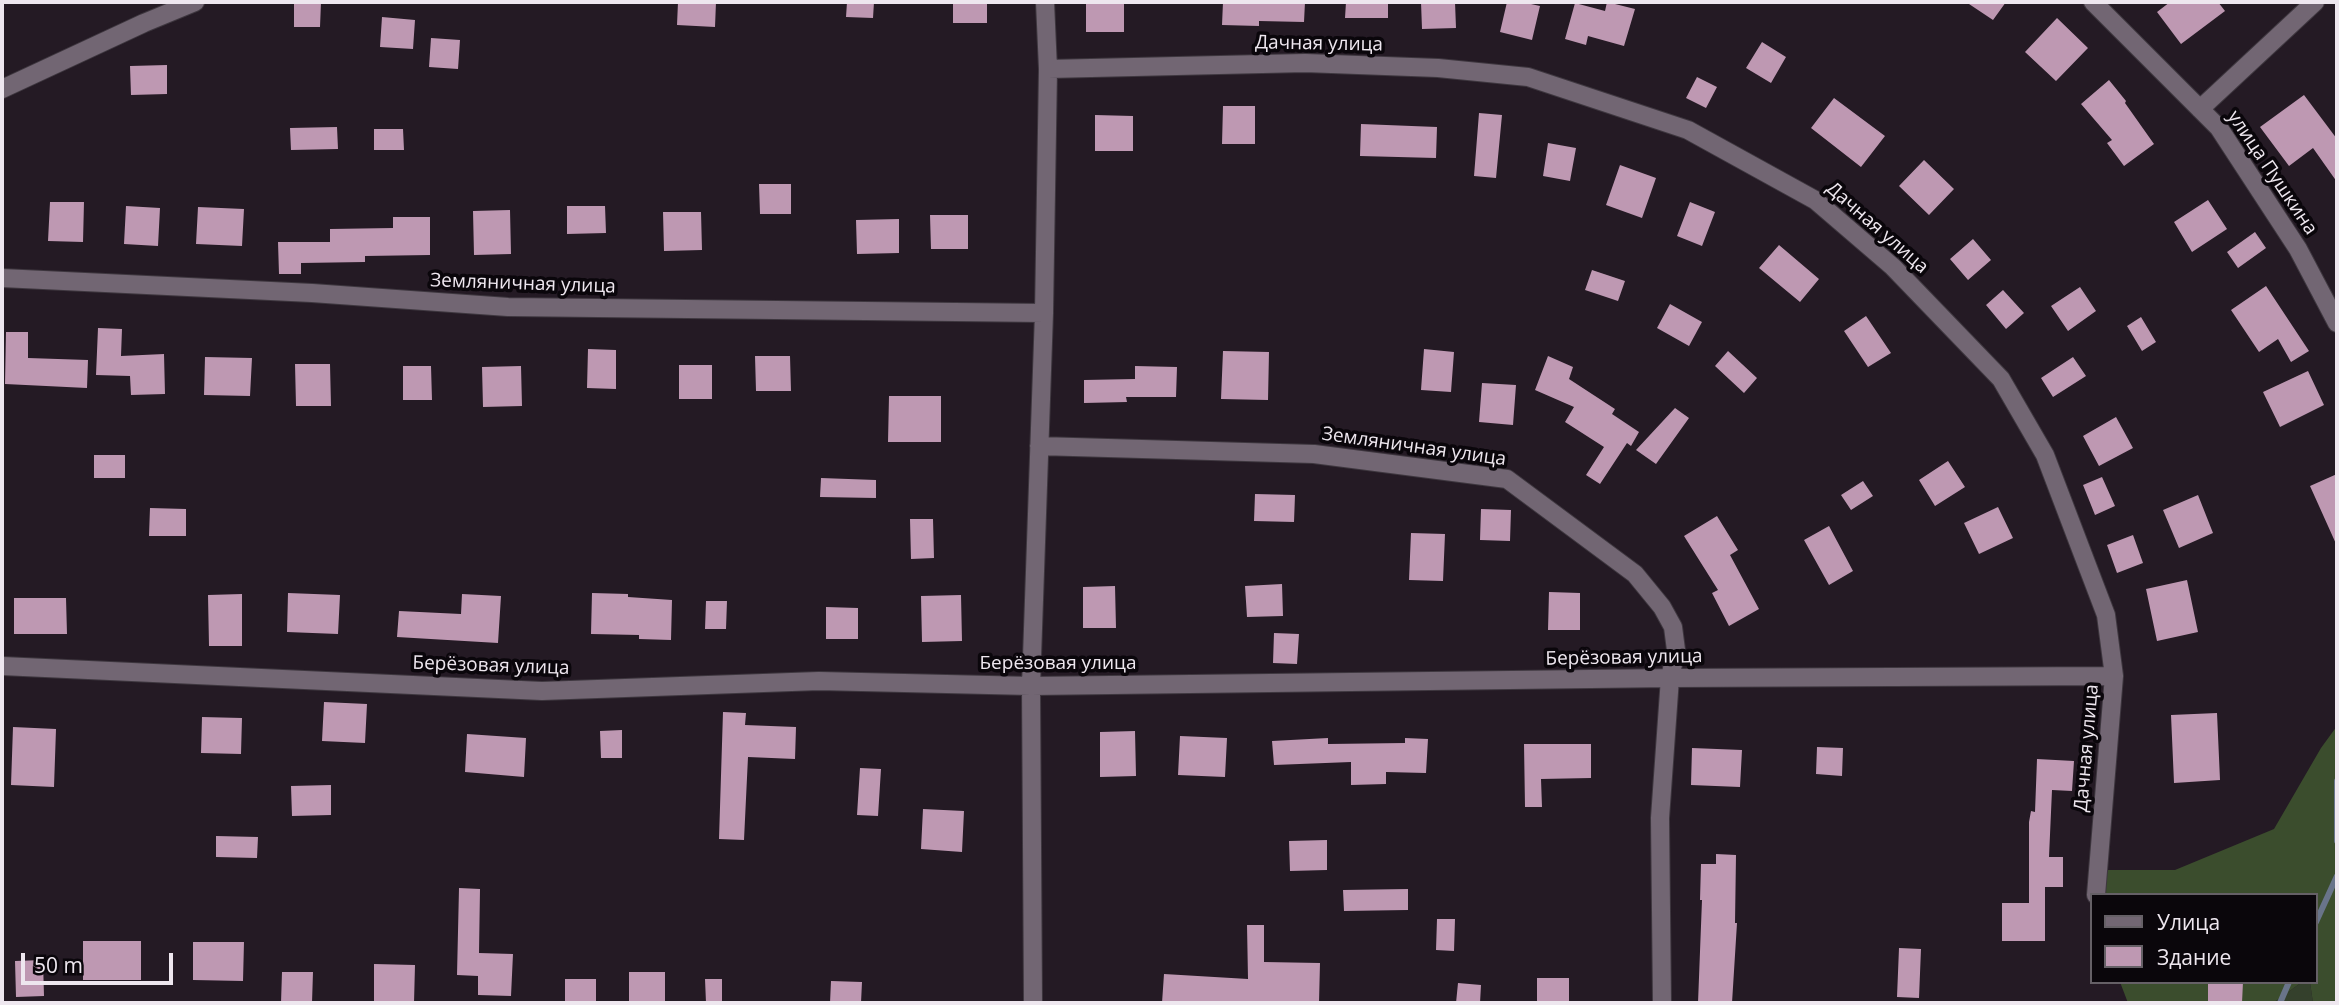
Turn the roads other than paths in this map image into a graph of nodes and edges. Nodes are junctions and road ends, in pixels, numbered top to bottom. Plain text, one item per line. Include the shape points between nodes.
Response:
1 (195, 2) edge
2 (1045, 2) edge
3 (2093, 2) edge
4 (2315, 2) edge
5 (1048, 69) junction
6 (2, 89) edge
7 (2200, 109) junction
8 (2, 278) edge
9 (1044, 313) junction
10 (2337, 323) edge
11 (1039, 446) junction
12 (2, 667) edge
13 (2114, 676) junction
14 (1670, 678) junction
15 (1031, 686) junction
16 (2095, 893) edge
17 (1033, 1003) edge
18 (1662, 1003) edge

1 - 6 street
2 - 5 street
3 - 7 street, улица Пушкина
4 - 7 street
5 - 9 street
5 - 13 street, Дачная улица via 1305,63 1528,77 1688,130 1815,200 1893,267 2001,379 2045,455 2106,615
7 - 10 street, улица Пушкина via 2219,128 2298,249
8 - 9 street, Земляничная улица via 508,307
9 - 11 street
11 - 14 street, Земляничная улица via 1314,454 1507,479 1648,588 1673,627 1676,650
11 - 15 street
12 - 15 street, Берёзовая улица via 542,691 820,681
13 - 14 street, Берёзовая улица
13 - 16 street, Дачная улица
14 - 15 street, Берёзовая улица
14 - 18 street, Земляничная улица via 1660,818
15 - 17 street

